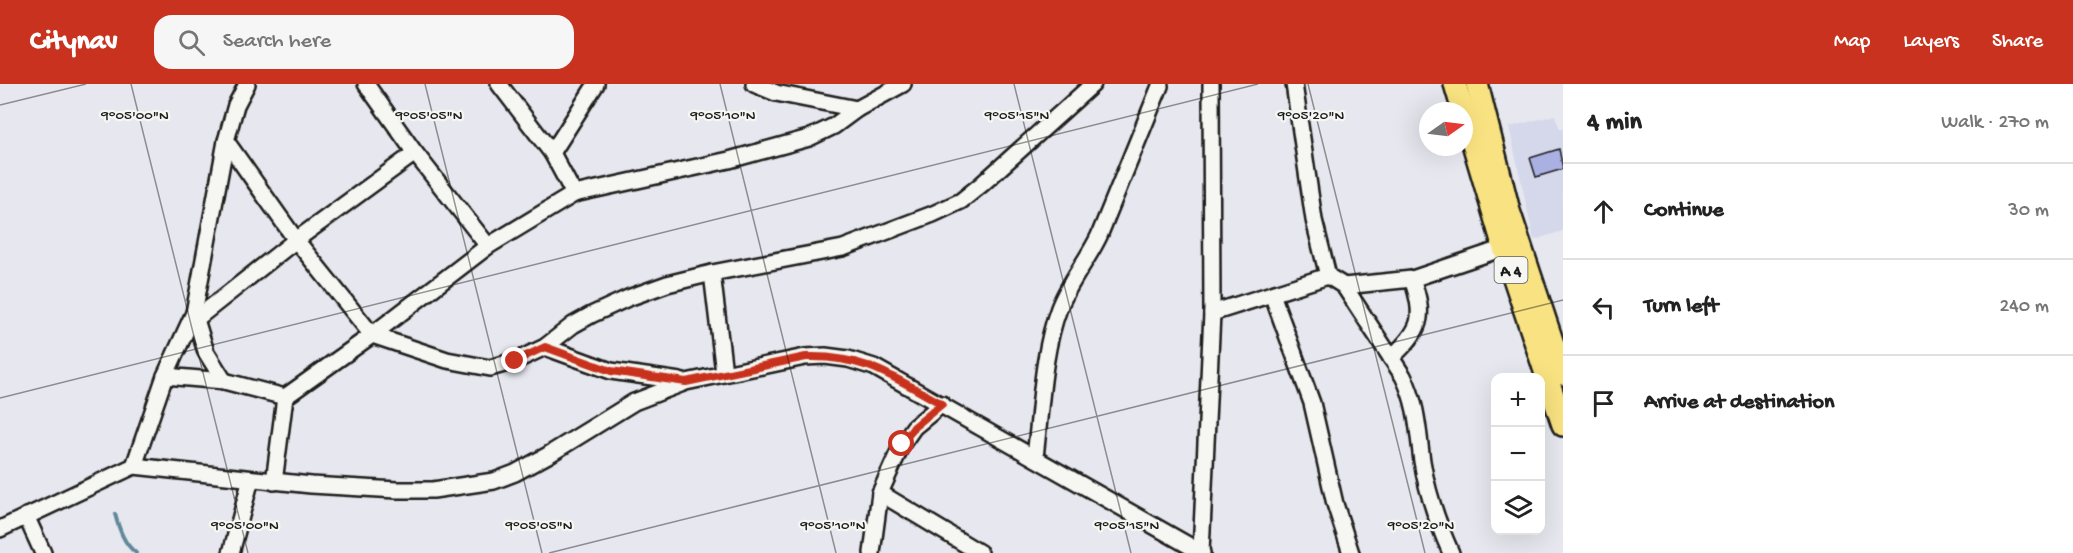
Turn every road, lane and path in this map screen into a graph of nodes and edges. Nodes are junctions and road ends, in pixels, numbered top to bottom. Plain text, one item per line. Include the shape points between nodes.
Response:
1 (246, 84) edge
2 (366, 84) edge
3 (499, 84) edge
4 (596, 84) edge
5 (754, 84) edge
6 (903, 84) edge
7 (1093, 84) edge
8 (1164, 84) edge
9 (1211, 84) edge
10 (1294, 84) edge
11 (1455, 84) edge
12 (1477, 84) edge
13 (1461, 102) edge
14 (857, 109) junction
15 (1473, 128) edge
16 (226, 141) junction
17 (1482, 143) junction
18 (415, 153) junction
19 (552, 153) junction
20 (574, 194) junction
21 (1501, 213) junction
22 (296, 240) junction
23 (488, 246) junction
24 (1504, 248) junction
25 (712, 273) junction
26 (1328, 276) junction
27 (1412, 279) junction
28 (1344, 286) junction
29 (1272, 294) junction
30 (1212, 313) junction
31 (195, 316) junction
32 (372, 335) junction
33 (545, 347) junction
34 (1391, 358) junction
35 (724, 373) junction
36 (1563, 374) edge
37 (165, 376) junction
38 (224, 381) junction
39 (686, 382) junction
40 (285, 398) junction
41 (942, 404) junction
42 (1563, 425) edge
43 (1035, 457) junction
44 (134, 466) junction
45 (251, 479) junction
46 (274, 482) junction
47 (880, 494) junction
48 (26, 516) junction
49 (0, 529) edge
50 (1181, 548) edge
51 (43, 553) edge
52 (231, 553) edge
53 (872, 553) edge
54 (980, 553) edge
55 (1202, 553) edge
56 (1351, 553) edge
57 (1451, 553) edge

1 - 16 street
2 - 18 street
3 - 19 street
4 - 19 street
5 - 14 street via 776,93
6 - 14 street
7 - 25 street via 952,206 843,248
8 - 43 street via 1100,236 1071,283 1053,324
9 - 30 street
10 - 26 street via 1314,220
11 - 13 highway, A 4
12 - 17 highway, A 4
14 - 20 street via 809,138
15 - 17 highway, A 4
16 - 22 street
16 - 31 street
17 - 21 highway, A 4
18 - 22 street
18 - 23 street
19 - 20 street
20 - 23 street
21 - 24 highway, A 4
21 - 36 highway, A 4
22 - 31 street
22 - 32 street
23 - 32 street
24 - 27 street
24 - 42 highway, A 4
25 - 33 street via 628,298 573,325
25 - 35 street
26 - 28 street
26 - 29 street
27 - 28 street
27 - 34 street via 1421,312 1417,328
28 - 34 street
29 - 30 street
29 - 56 street via 1312,403 1335,504
30 - 55 street
31 - 37 street
31 - 38 street via 206,352
32 - 33 street via 447,360 490,368
32 - 40 street
33 - 39 street via 611,371
34 - 57 street via 1410,389 1432,504
35 - 39 street
35 - 41 street via 806,357 848,359 874,367
37 - 38 street
37 - 44 street
38 - 40 street
39 - 46 street via 634,402 558,450 494,481 433,490
40 - 46 street
41 - 43 street
41 - 47 street via 919,422 902,444
43 - 50 street
44 - 45 street
44 - 48 street
45 - 46 street
45 - 52 street
47 - 53 street
47 - 54 street
48 - 49 street
48 - 51 street
50 - 55 street

